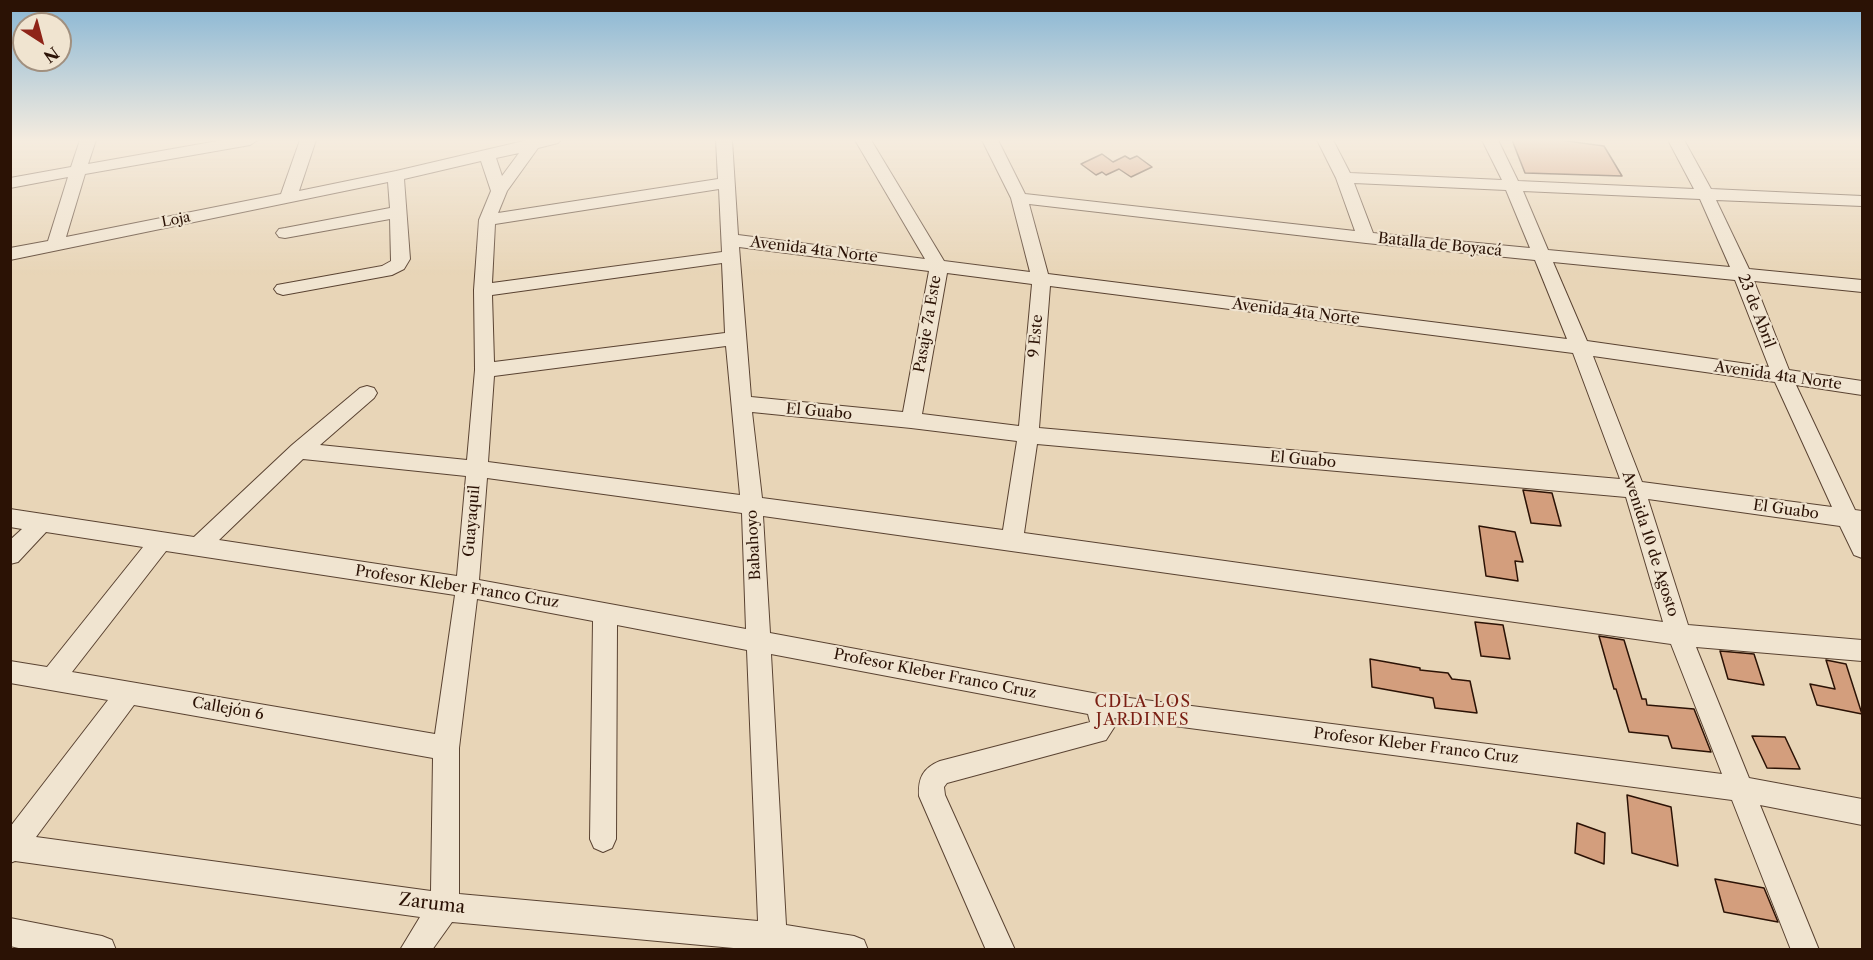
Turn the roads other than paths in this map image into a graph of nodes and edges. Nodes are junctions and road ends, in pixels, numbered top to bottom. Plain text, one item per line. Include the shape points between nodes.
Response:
1 (1512, 184) edge
2 (75, 185) edge
3 (293, 185) edge
4 (353, 185) edge
5 (396, 185) edge
6 (497, 185) edge
7 (504, 185) edge
8 (715, 185) edge
9 (727, 185) edge
10 (890, 185) edge
11 (1012, 185) edge
12 (1346, 185) edge
13 (1526, 185) edge
14 (1700, 185) edge
15 (499, 192) junction
16 (1706, 195) junction
17 (288, 198) junction
18 (1019, 198) junction
19 (1863, 201) edge
20 (398, 212) junction
21 (487, 220) junction
22 (285, 233) dead end
23 (1366, 238) junction
24 (55, 245) junction
25 (730, 248) junction
26 (10, 254) edge
27 (1542, 255) junction
28 (939, 267) junction
29 (1742, 274) junction
30 (1041, 281) junction
31 (1863, 286) edge
32 (283, 290) dead end
33 (483, 290) junction
34 (735, 338) junction
35 (1580, 347) junction
36 (485, 370) junction
37 (1782, 377) junction
38 (1863, 388) edge
39 (367, 393) dead end
40 (742, 404) junction
41 (911, 420) junction
42 (1028, 435) junction
43 (299, 451) junction
44 (477, 469) junction
45 (1634, 489) junction
46 (752, 506) junction
47 (10, 518) edge
48 (1856, 520) edge
49 (42, 522) junction
50 (161, 540) junction
51 (1012, 540) junction
52 (200, 545) junction
53 (1863, 549) edge
54 (10, 555) edge
55 (466, 587) junction
56 (605, 611) junction
57 (1679, 635) junction
58 (759, 640) junction
59 (1863, 650) edge
60 (10, 672) edge
61 (52, 679) junction
62 (129, 692) junction
63 (1098, 705) junction
64 (446, 748) junction
65 (1742, 789) junction
66 (1863, 812) edge
67 (603, 839) dead end
68 (11, 848) edge
69 (445, 907) junction
70 (10, 933) edge
71 (772, 943) edge
72 (102, 950) edge
73 (414, 950) edge
74 (854, 950) edge
75 (1001, 950) edge
76 (1805, 950) edge

1 - 27 street, Avenida 10 de Agosto
2 - 24 street
3 - 17 street
4 - 17 street, Loja
5 - 20 street
6 - 15 street
7 - 15 street, Guayaquil
8 - 21 street
9 - 25 street, Babahoyo
10 - 28 street, Pasaje 7a Este
11 - 18 street, 9 Este
12 - 23 street
13 - 16 street
14 - 16 street, 23 de Abril
15 - 21 street, Guayaquil
16 - 19 street
16 - 29 street, 23 de Abril
17 - 24 street, Loja
18 - 23 street, Batalla de Boyacá
18 - 30 street, 9 Este
20 - 22 street
20 - 32 street via 398,265 386,271
21 - 33 street, Guayaquil
23 - 27 street, Batalla de Boyacá
24 - 26 street, Loja
25 - 28 street, Avenida 4ta Norte
25 - 33 street, Avenida 4ta Norte
25 - 34 street, Babahoyo
27 - 29 street, Batalla de Boyacá
27 - 35 street, Avenida 10 de Agosto
28 - 30 street, Avenida 4ta Norte
28 - 41 street, Pasaje 7a Este
29 - 31 street, Batalla de Boyacá
29 - 37 street, 23 de Abril
30 - 35 street, Avenida 4ta Norte
30 - 42 street, 9 Este
33 - 36 street, Guayaquil
34 - 36 street
34 - 40 street, Babahoyo
35 - 37 street, Avenida 4ta Norte
35 - 45 street, Avenida 10 de Agosto
36 - 44 street, Guayaquil
37 - 38 street, Avenida 4ta Norte
37 - 48 street, 23 de Abril
39 - 43 street
40 - 41 street, El Guabo
40 - 46 street, Babahoyo
41 - 42 street, El Guabo
42 - 45 street, El Guabo
42 - 51 street, 9 Este
43 - 44 street
43 - 52 street
44 - 46 street
44 - 55 street, Guayaquil
45 - 48 street, El Guabo
45 - 57 street, Avenida 10 de Agosto
46 - 51 street
46 - 58 street, Babahoyo
47 - 49 street, Profesor Kleber Franco Cruz
48 - 53 street, 23 de Abril
49 - 50 street, Profesor Kleber Franco Cruz
49 - 54 street
50 - 52 street, Profesor Kleber Franco Cruz
50 - 61 street
51 - 57 street
52 - 55 street, Profesor Kleber Franco Cruz
55 - 56 street, Profesor Kleber Franco Cruz
55 - 64 street, Guayaquil
56 - 58 street, Profesor Kleber Franco Cruz
56 - 67 street
57 - 59 street
57 - 65 street, Avenida 10 de Agosto
58 - 63 street, Profesor Kleber Franco Cruz
58 - 71 street, Babahoyo
60 - 61 street, Callejón 6
61 - 62 street, Callejón 6
62 - 64 street, Callejón 6
62 - 68 street
63 - 65 street, Profesor Kleber Franco Cruz
63 - 75 street via 1103,726 1097,732 940,773 931,782 932,796
64 - 69 street, Guayaquil
65 - 66 street, Profesor Kleber Franco Cruz
65 - 76 street, Avenida 10 de Agosto
68 - 69 street, Zaruma
69 - 71 street, Zaruma
69 - 73 street
70 - 72 street
71 - 74 street, Zaruma

